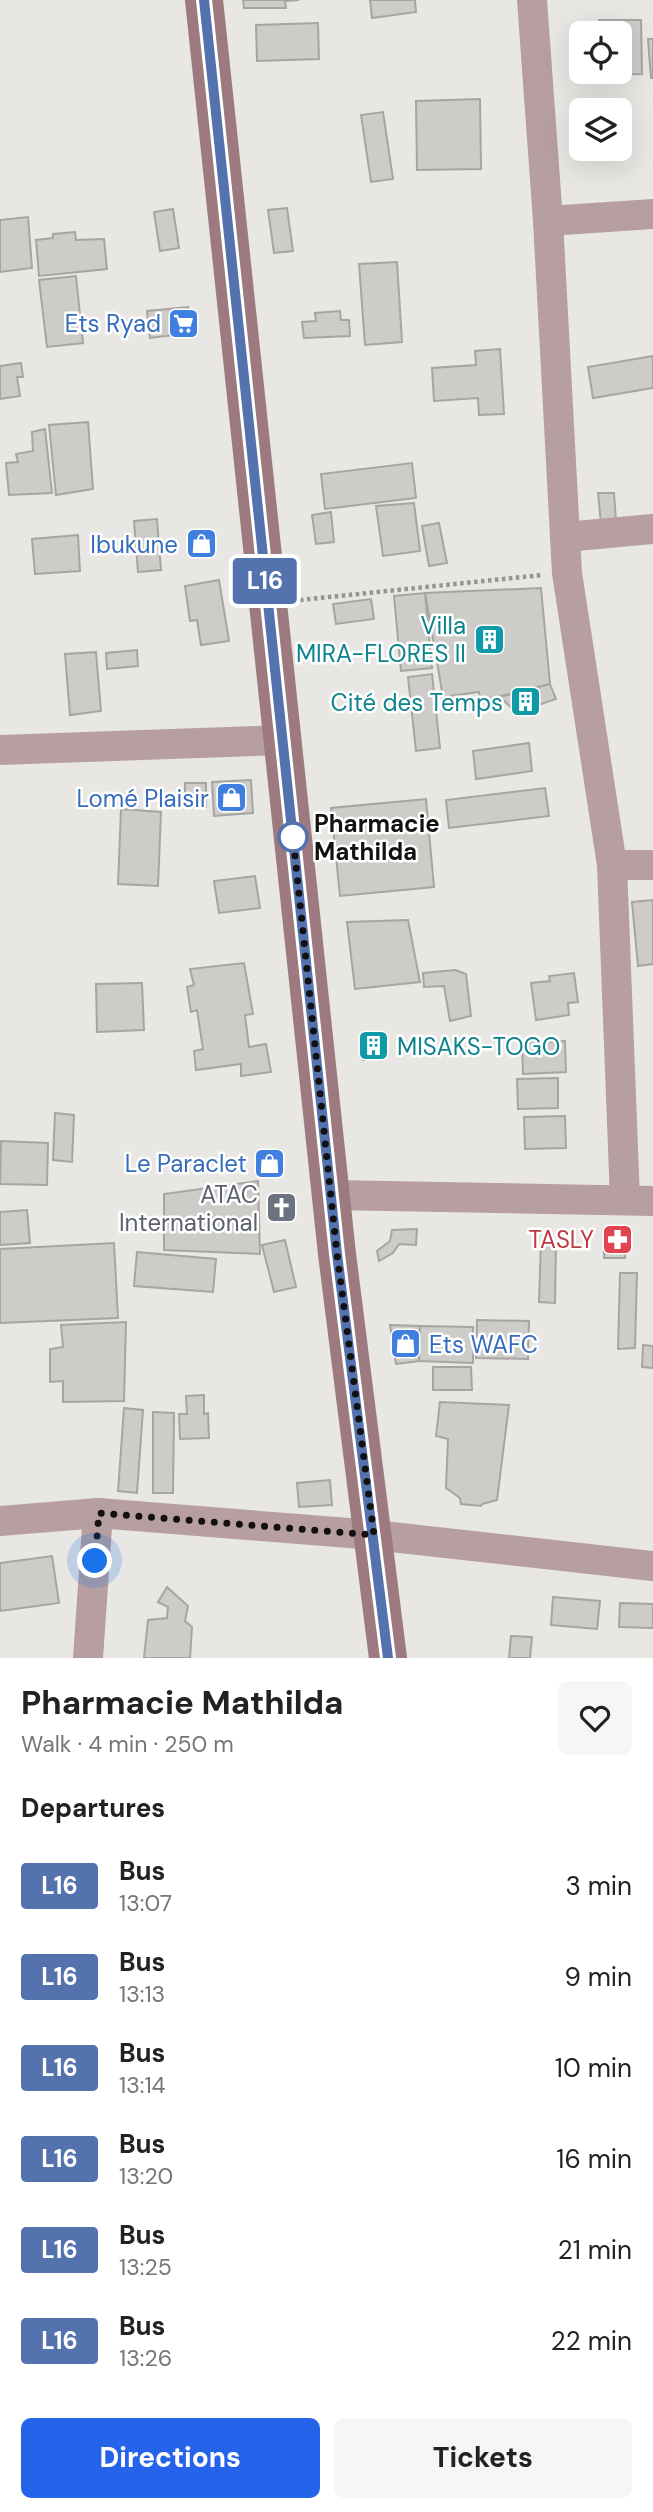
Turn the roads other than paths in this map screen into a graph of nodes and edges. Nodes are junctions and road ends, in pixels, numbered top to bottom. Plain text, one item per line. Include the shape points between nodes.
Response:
1 (204, 0) edge
2 (532, 0) edge
3 (653, 214) edge
4 (548, 221) junction
5 (653, 529) edge
6 (565, 537) junction
7 (283, 740) junction
8 (0, 750) edge
9 (612, 865) junction
10 (653, 865) edge
11 (332, 1195) junction
12 (639, 1200) edge
13 (99, 1513) junction
14 (0, 1521) edge
15 (374, 1535) junction
16 (653, 1566) edge
17 (88, 1658) edge
18 (388, 1658) edge

1 - 7 street
2 - 4 street
3 - 4 street
4 - 6 street
5 - 6 street
6 - 9 street
7 - 8 street
7 - 11 street
9 - 10 street
9 - 12 street
11 - 12 street
11 - 15 street
13 - 14 street
13 - 15 street
13 - 17 street
15 - 16 street
15 - 18 street

